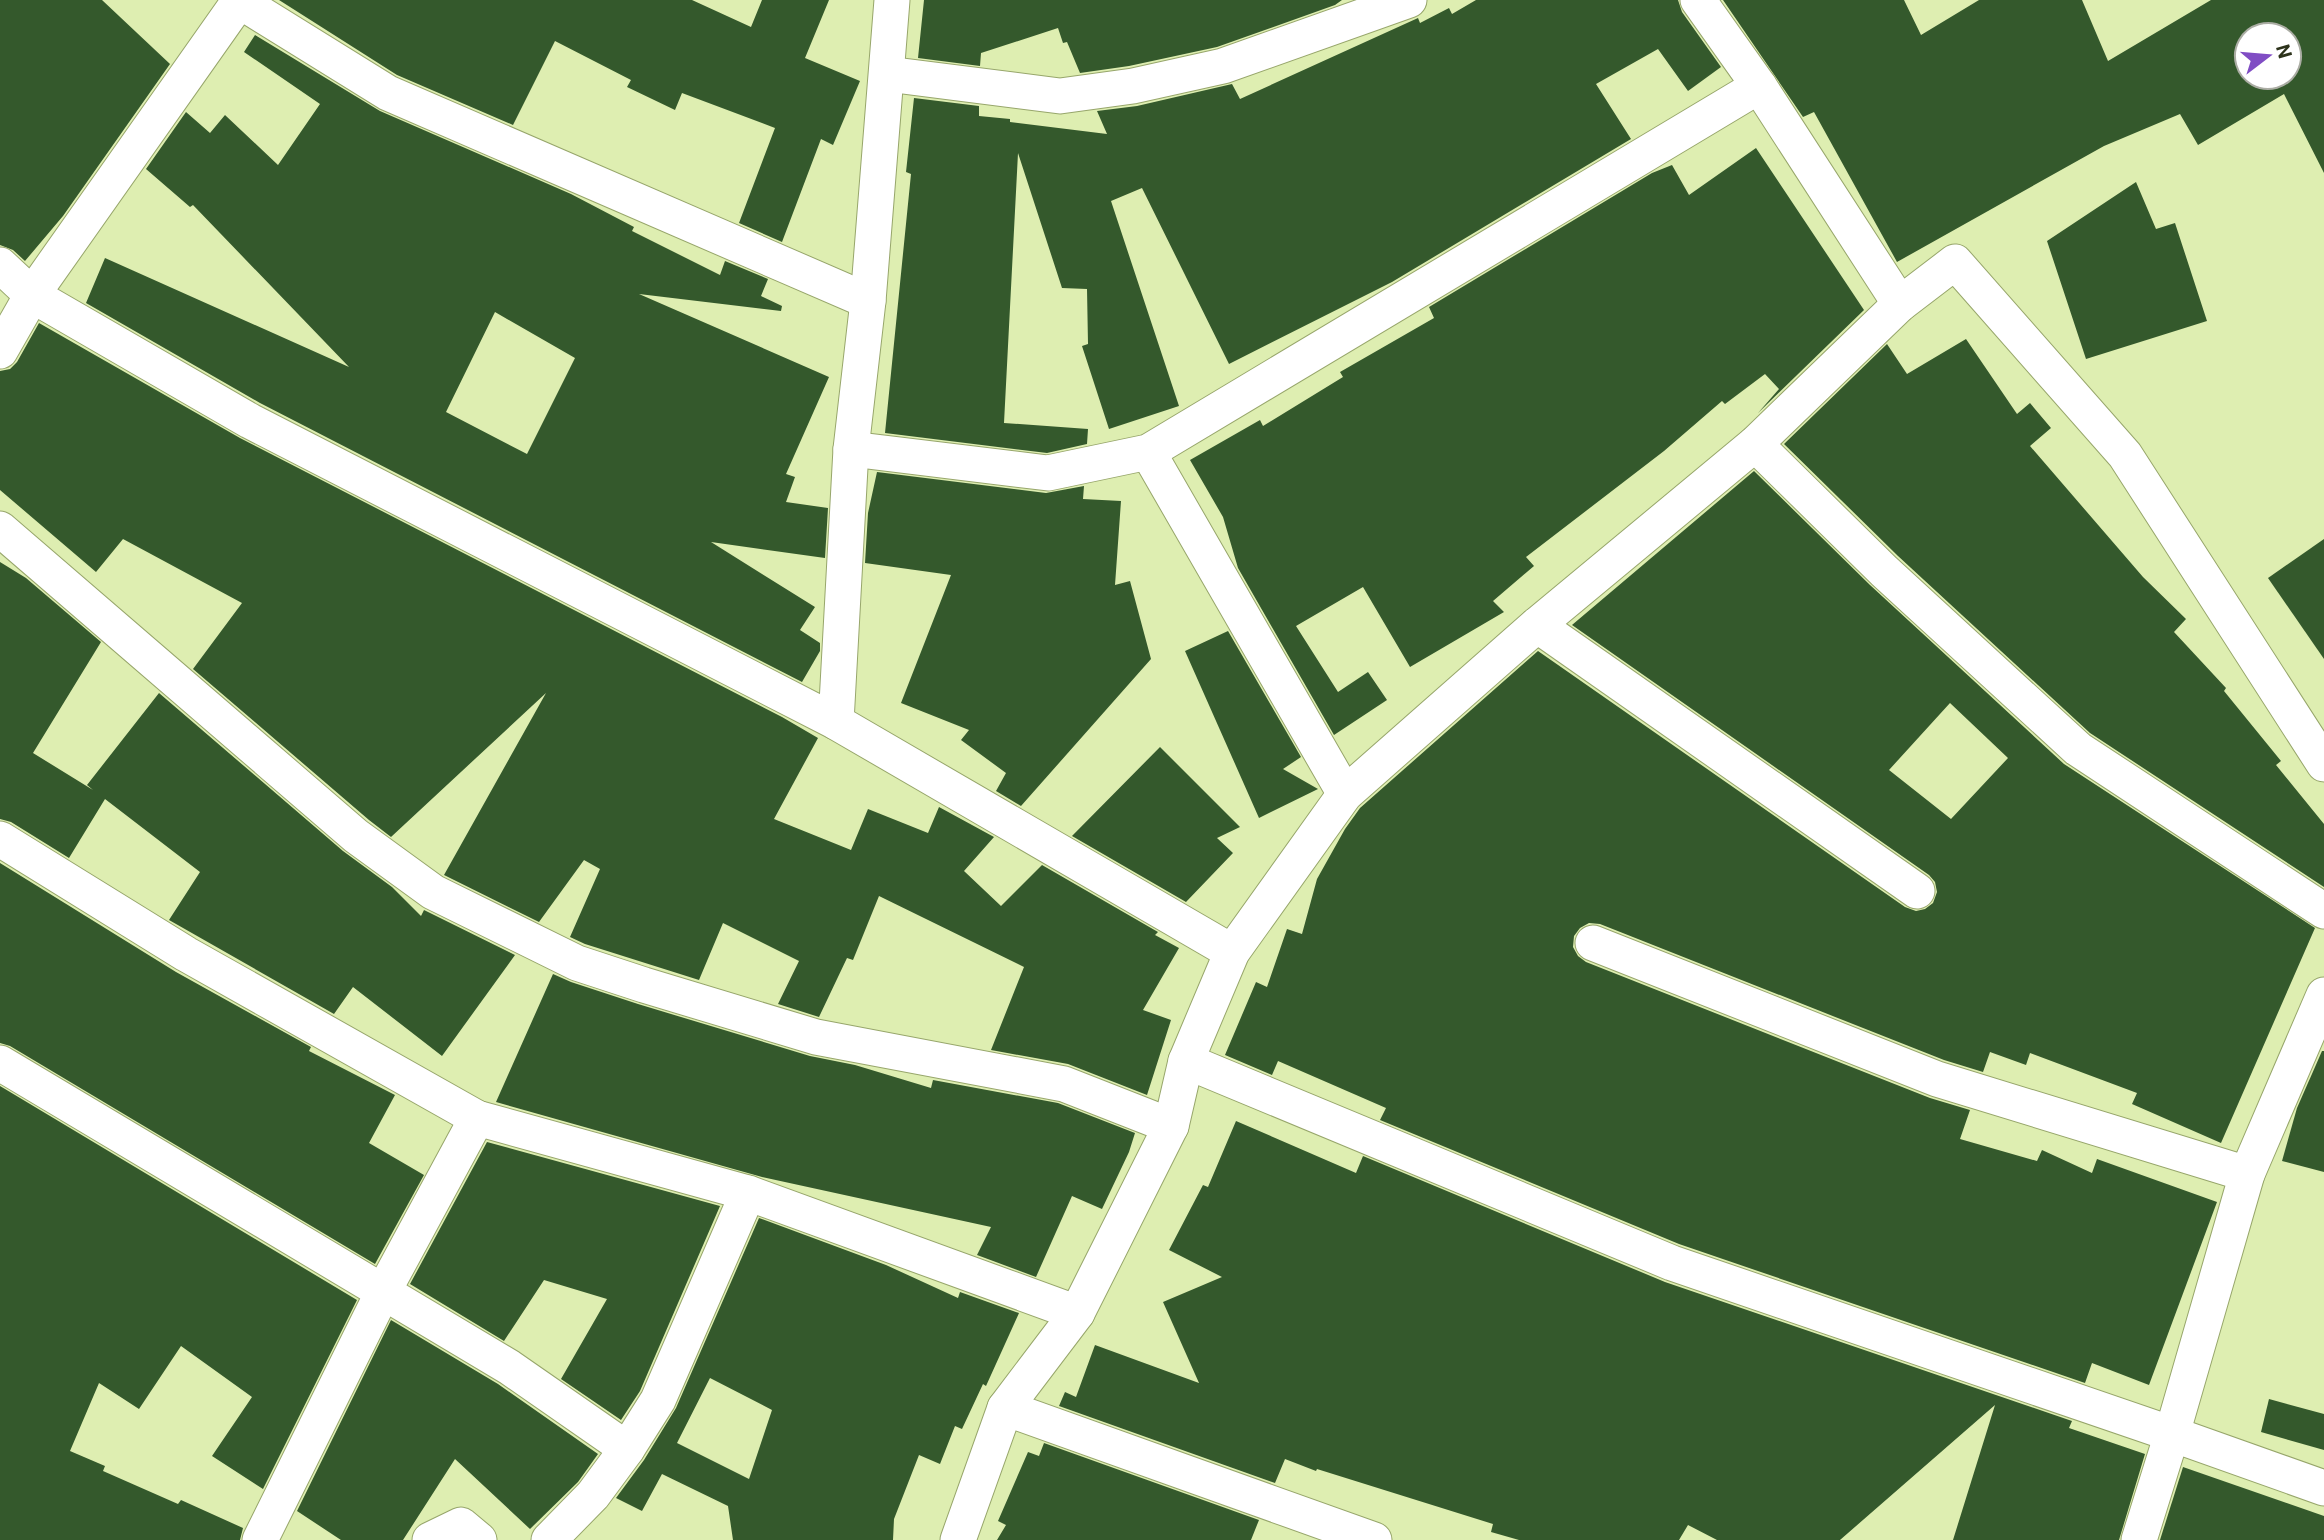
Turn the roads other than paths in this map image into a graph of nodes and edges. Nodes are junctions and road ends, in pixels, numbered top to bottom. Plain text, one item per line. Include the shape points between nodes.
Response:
1 (239, 0) edge
2 (892, 0) edge
3 (1409, 0) edge
4 (1698, 0) edge
5 (887, 74) junction
6 (1759, 86) junction
7 (0, 265) edge
8 (32, 295) junction
9 (868, 301) junction
10 (1900, 304) junction
11 (0, 351) edge
12 (1755, 444) junction
13 (851, 449) junction
14 (1148, 452) junction
15 (0, 529) edge
16 (1537, 625) junction
17 (836, 722) junction
18 (2324, 764) edge
19 (1345, 794) junction
20 (0, 839) edge
21 (1917, 891) dead end
22 (2324, 911) edge
23 (1593, 943) dead end
24 (1232, 952) junction
25 (2324, 995) edge
26 (1186, 1061) junction
27 (0, 1063) edge
28 (477, 1118) junction
29 (1171, 1126) junction
30 (2246, 1174) junction
31 (748, 1193) junction
32 (383, 1292) junction
33 (1077, 1312) junction
34 (1005, 1408) junction
35 (2172, 1434) junction
36 (626, 1449) junction
37 (2324, 1488) edge
38 (260, 1540) edge
39 (430, 1540) edge
40 (479, 1540) edge
41 (549, 1540) edge
42 (958, 1540) edge
43 (1374, 1540) edge
44 (2138, 1540) edge

1 - 8 street
1 - 9 street via 388,93
2 - 5 street
3 - 5 street via 1223,66 1133,86 1060,96
4 - 6 street
5 - 9 street
6 - 10 street
6 - 14 street
7 - 8 street
8 - 11 street
8 - 17 street via 250,421
9 - 13 street
10 - 12 street
10 - 18 street via 1955,262 2125,456
12 - 16 street
12 - 22 street via 1884,571 2078,749
13 - 14 street via 1048,473
13 - 17 street
14 - 19 street
15 - 29 street via 356,836 433,892 577,963 644,985 816,1037 1063,1084
16 - 19 street
16 - 21 street
17 - 24 street
19 - 24 street
20 - 28 street via 186,954
23 - 30 street via 1937,1079
24 - 26 street
25 - 30 street
26 - 29 street
26 - 35 street via 1672,1263
27 - 32 street
28 - 31 street
28 - 32 street
29 - 33 street
30 - 35 street
31 - 33 street
31 - 36 street via 658,1400
32 - 36 street via 509,1367
32 - 38 street
33 - 34 street
34 - 42 street
34 - 43 street
35 - 37 street
35 - 44 street
36 - 41 street via 593,1495
39 - 40 street via 461,1525

